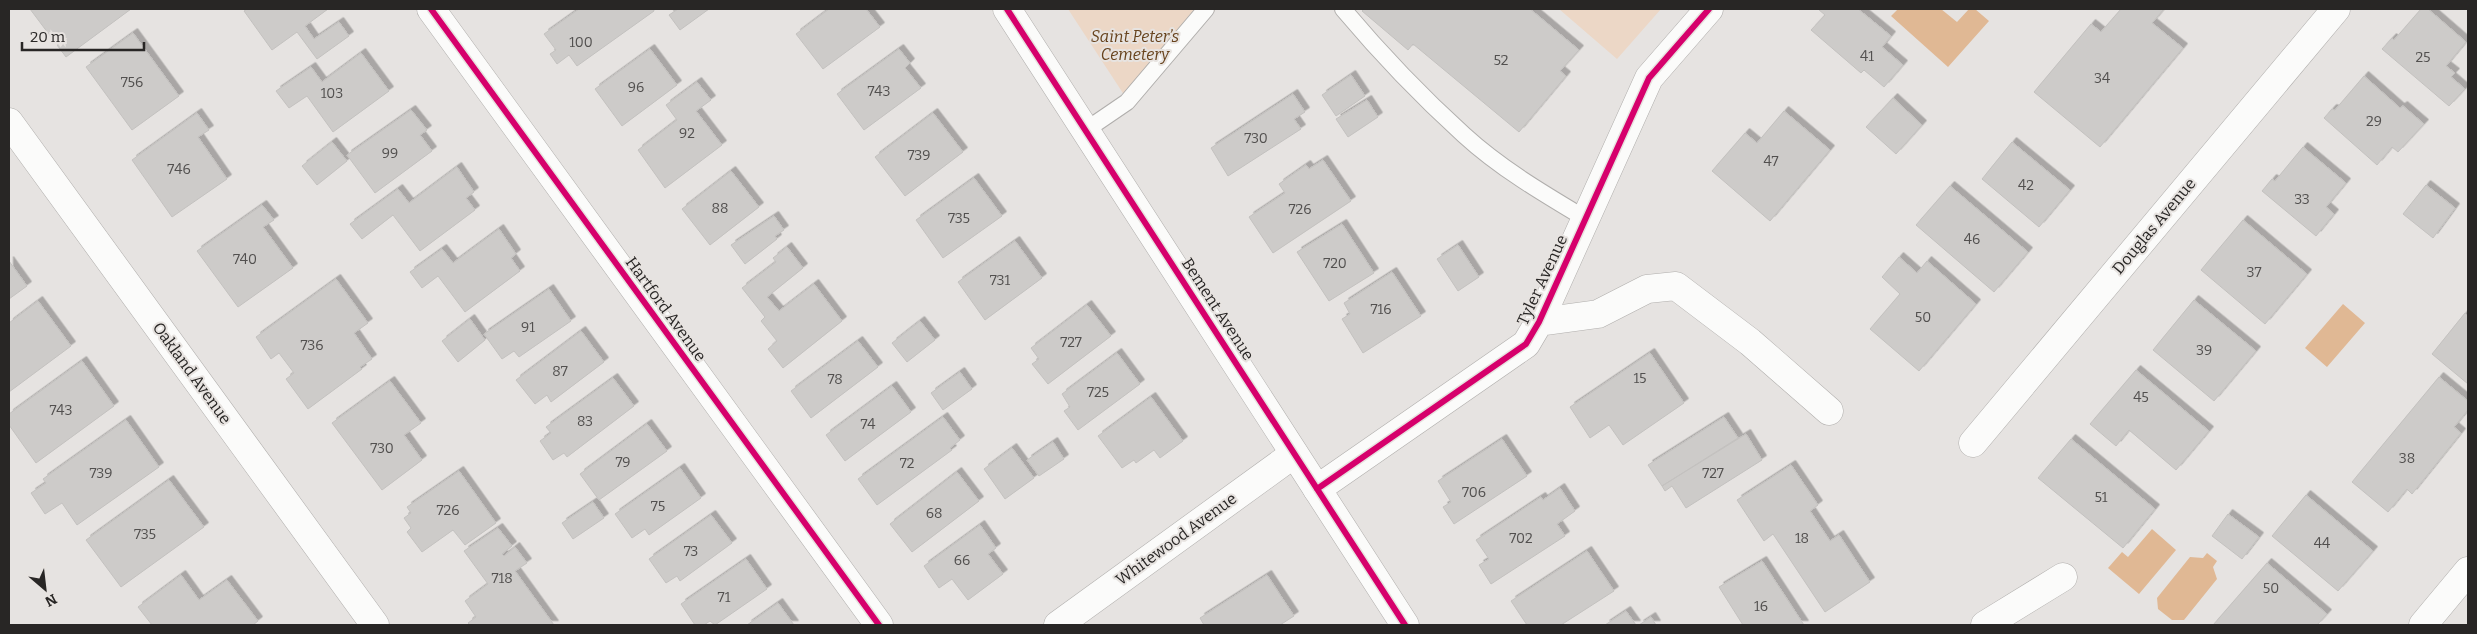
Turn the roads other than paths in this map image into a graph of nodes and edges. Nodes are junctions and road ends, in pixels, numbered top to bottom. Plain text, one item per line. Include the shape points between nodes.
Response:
1 (431, 9) edge
2 (1007, 9) edge
3 (1206, 9) edge
4 (1343, 9) edge
5 (1709, 9) edge
6 (2336, 9) edge
7 (9, 122) edge
8 (1086, 130) junction
9 (1586, 218) junction
10 (1539, 322) junction
11 (1829, 411) dead end
12 (1973, 443) dead end
13 (1294, 454) junction
14 (1317, 489) junction
15 (2468, 571) edge
16 (2063, 577) dead end
17 (375, 625) edge
18 (879, 625) edge
19 (1058, 625) edge
20 (1405, 625) edge
21 (1985, 625) edge
22 (2422, 625) edge

1 - 18 street, Hartford Avenue
2 - 8 street, Bement Avenue
3 - 8 lane via 1127,102
4 - 9 lane via 1464,136 1534,188
5 - 9 street, Tyler Avenue via 1648,78
6 - 12 street, Douglas Avenue
7 - 17 street, Oakland Avenue
8 - 13 street, Bement Avenue
9 - 10 street, Tyler Avenue
10 - 11 street via 1598,314 1647,289 1676,286 1750,342
10 - 14 street, Tyler Avenue via 1526,344
13 - 14 street, Bement Avenue
13 - 19 street, Whitewood Avenue
14 - 20 street, Bement Avenue
15 - 22 street
16 - 21 street

